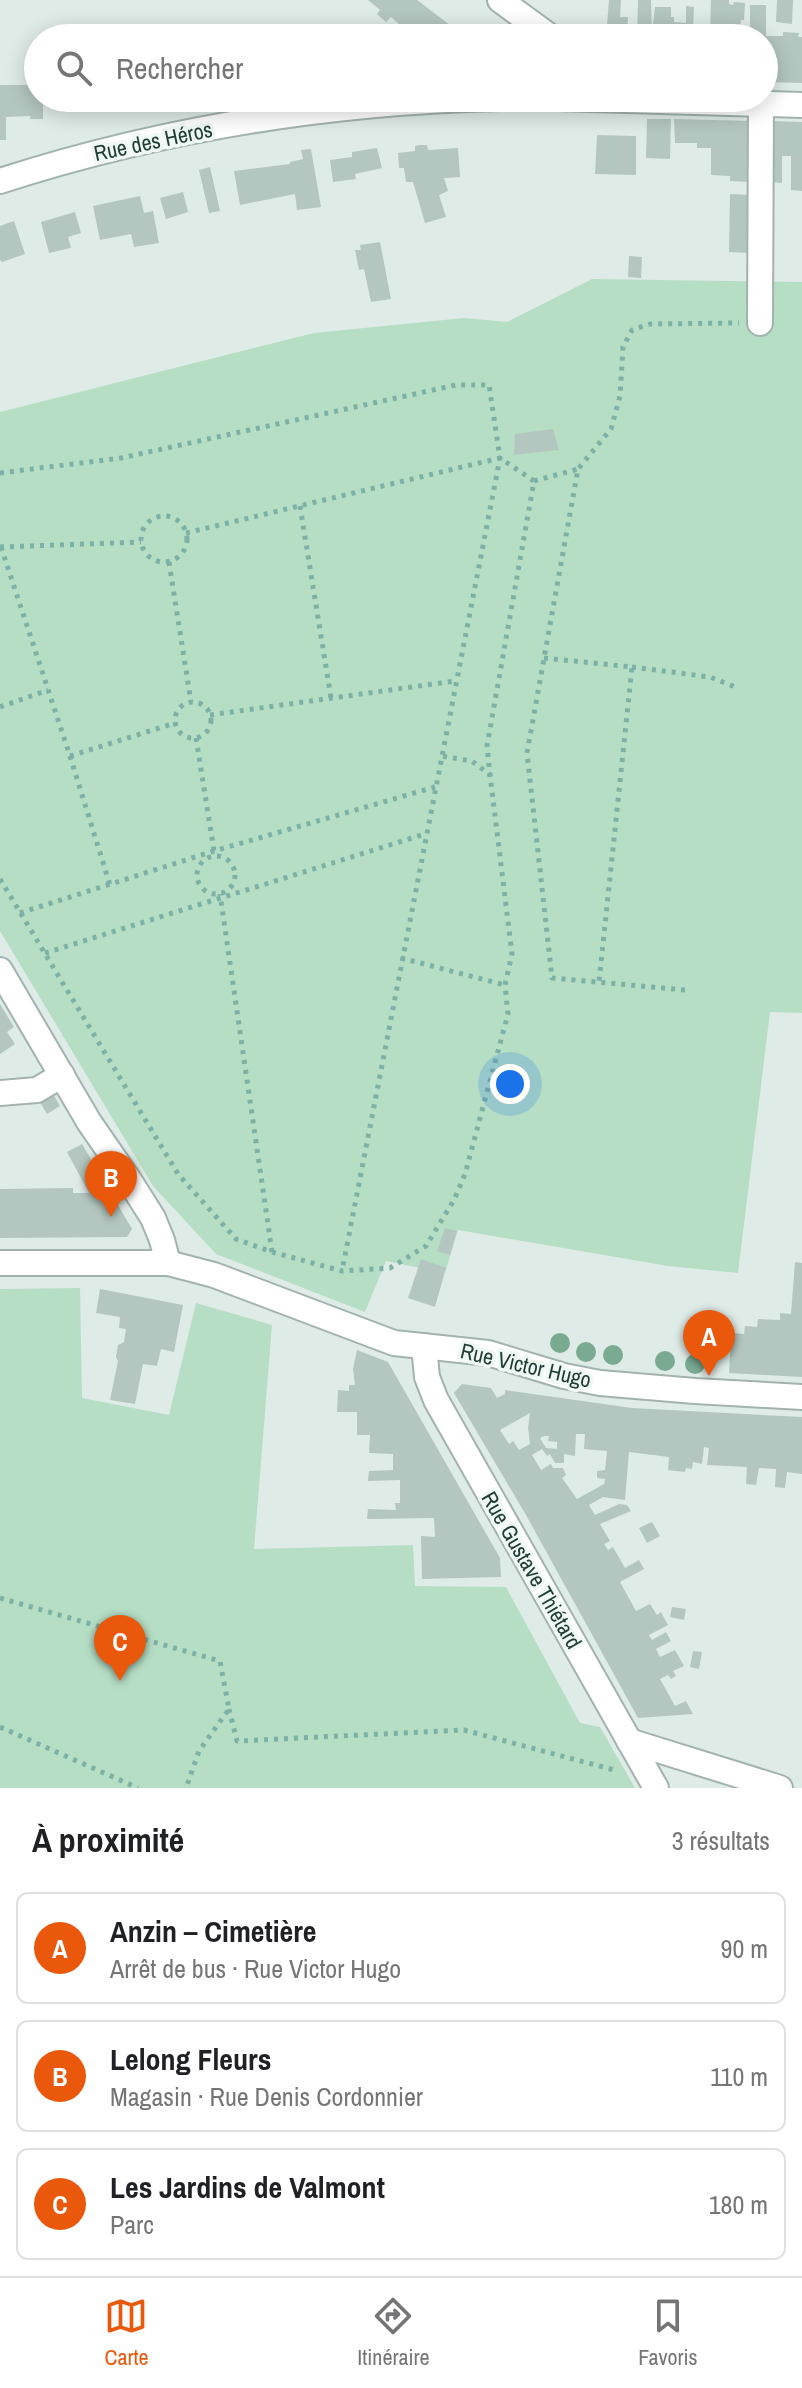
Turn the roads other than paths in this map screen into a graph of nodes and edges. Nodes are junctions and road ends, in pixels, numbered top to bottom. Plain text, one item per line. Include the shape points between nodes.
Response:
1 (500, 0) edge
2 (525, 24) edge
3 (778, 104) edge
4 (802, 105) edge
5 (320, 112) edge
6 (761, 112) edge
7 (0, 181) edge
8 (760, 323) road end
9 (0, 970) edge
10 (62, 1075) junction
11 (0, 1093) edge
12 (0, 1263) edge
13 (168, 1263) junction
14 (424, 1346) junction
15 (802, 1397) edge
16 (629, 1741) junction
17 (654, 1784) edge
18 (780, 1788) edge

1 - 2 street
3 - 4 street
5 - 7 street, Rue des Héros via 102,151
6 - 8 street
9 - 10 street
10 - 11 street via 37,1090
10 - 13 street via 153,1218
12 - 13 street, Rue Victor Hugo
13 - 14 street, Rue Victor Hugo via 214,1275 378,1338
14 - 15 street, Rue Victor Hugo via 488,1353 600,1383
14 - 16 street, Rue Gustave Thiétard via 436,1400
16 - 17 street, Rue Gustave Thiétard
16 - 18 street

